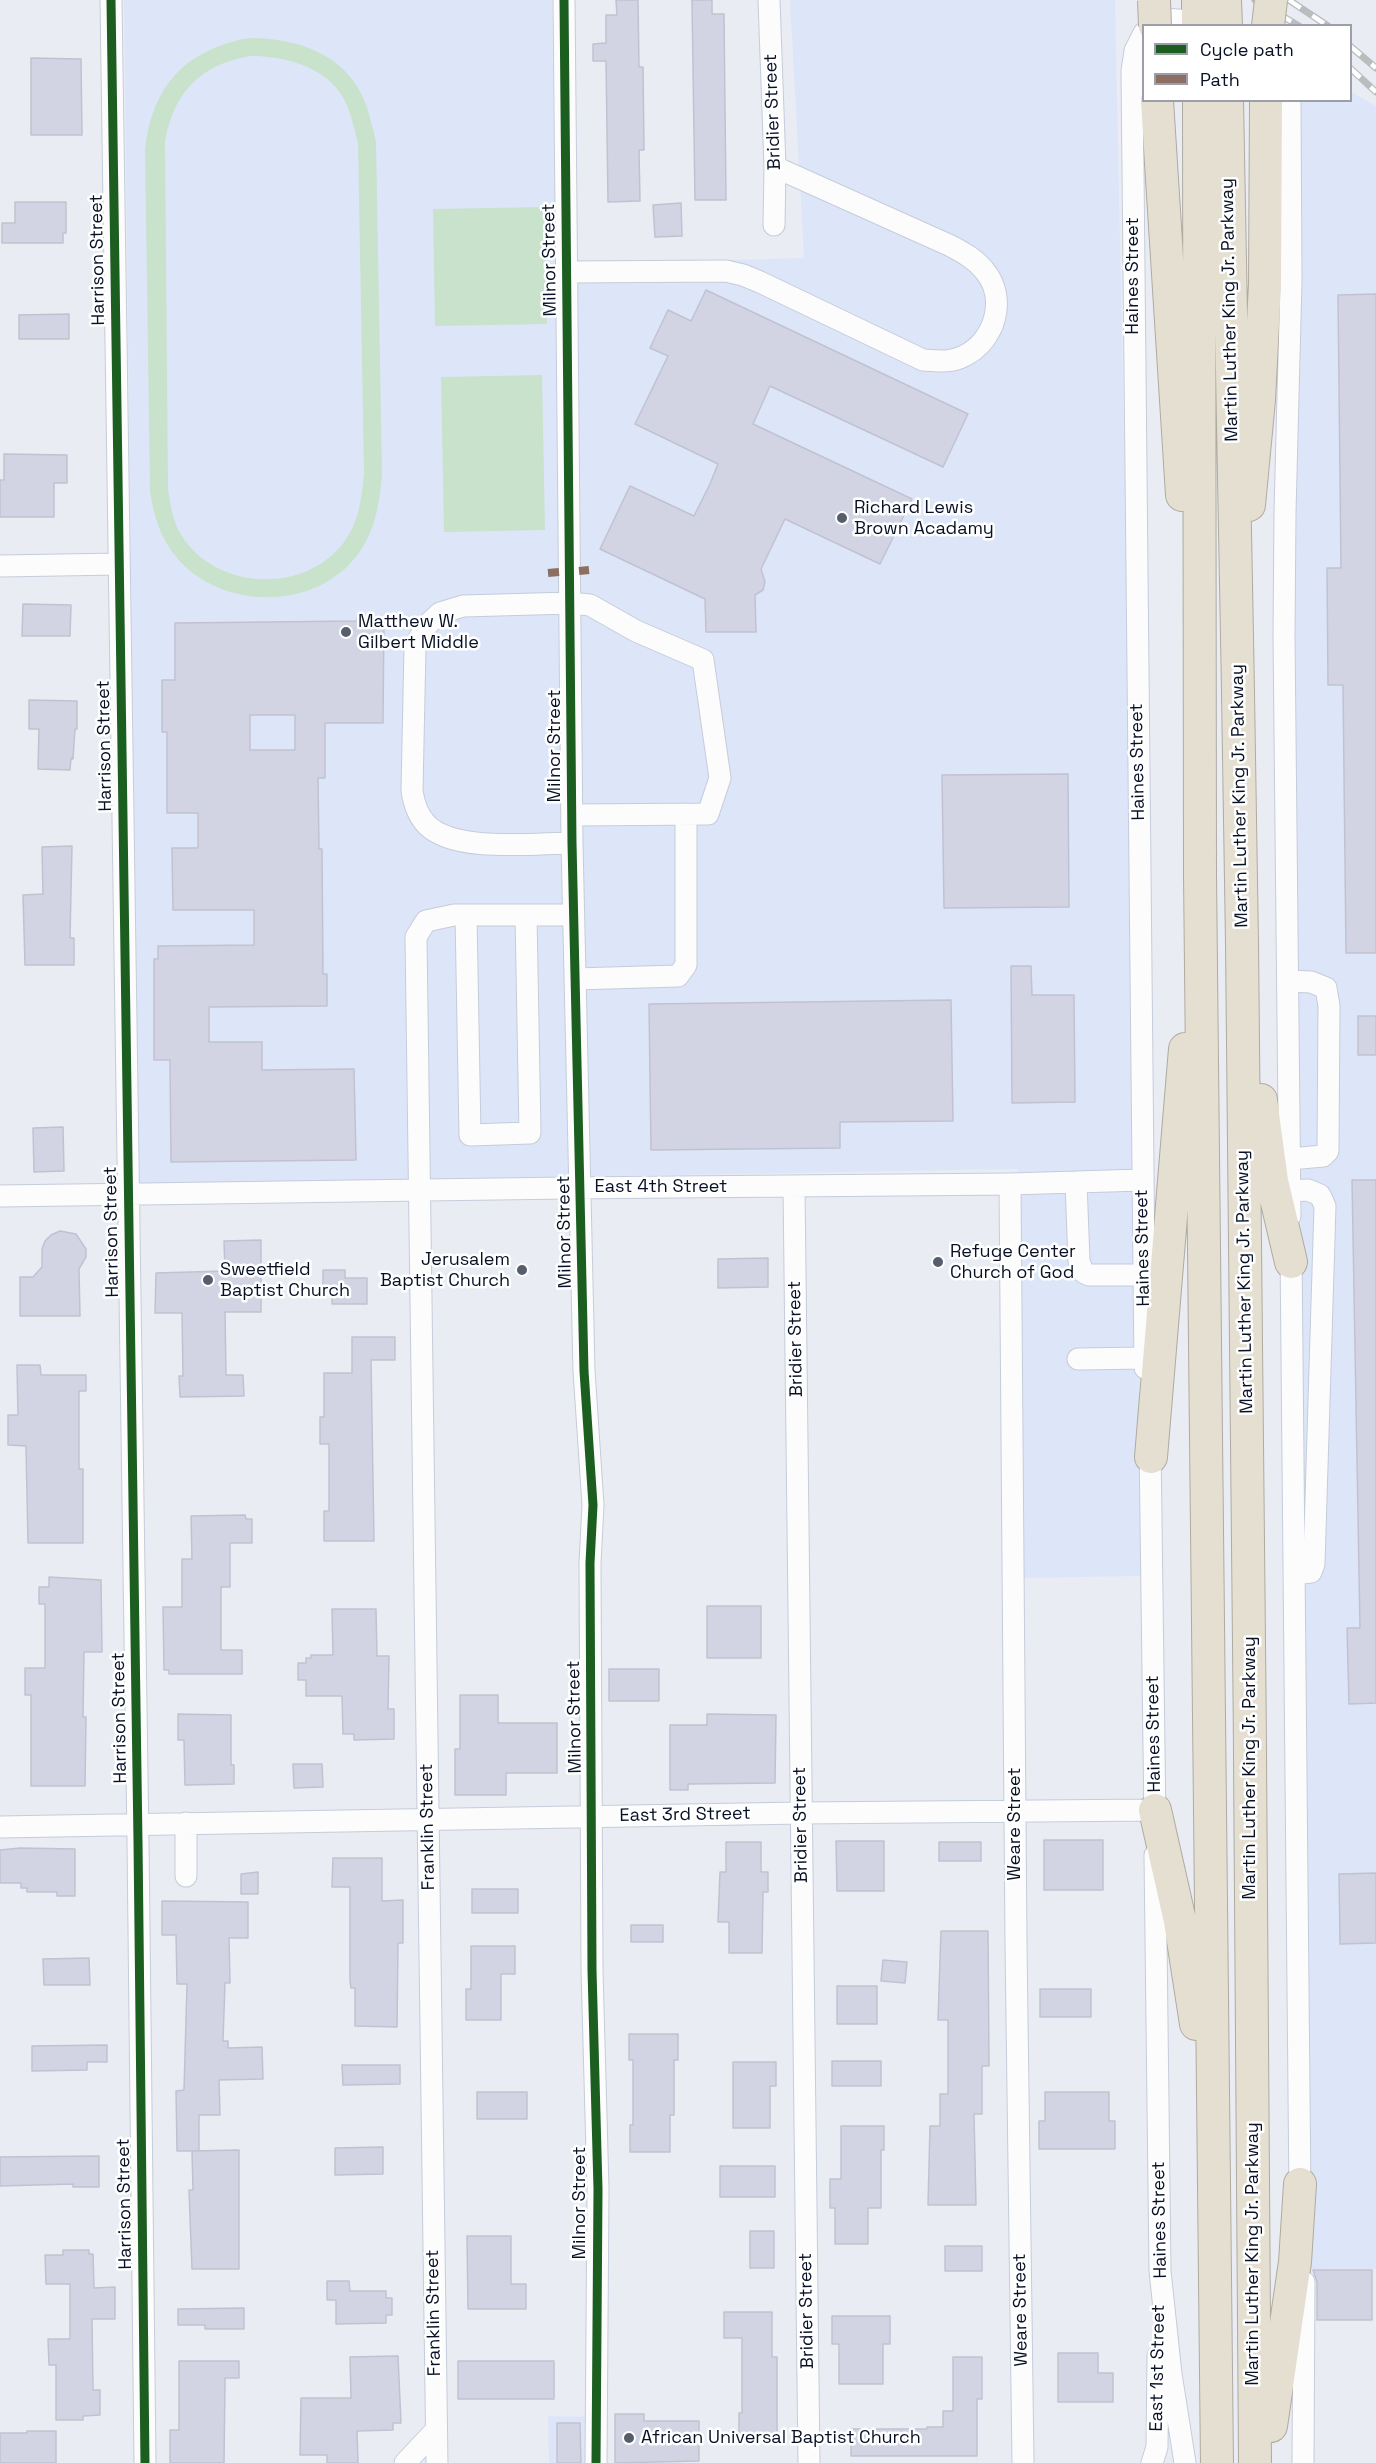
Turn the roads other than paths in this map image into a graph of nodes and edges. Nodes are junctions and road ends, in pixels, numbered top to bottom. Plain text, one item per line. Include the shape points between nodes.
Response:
1 (111, 0) edge
2 (564, 0) edge
3 (769, 0) edge
4 (1154, 0) edge
5 (1198, 0) edge
6 (1225, 0) edge
7 (1271, 0) edge
8 (1153, 24) edge
9 (1156, 24) edge
10 (1192, 24) edge
11 (1198, 24) edge
12 (1226, 24) edge
13 (1268, 24) edge
14 (1142, 35) edge
15 (1157, 102) edge
16 (1199, 102) edge
17 (1227, 102) edge
18 (1274, 103) edge
19 (775, 167) junction
20 (774, 225) dead end
21 (567, 273) junction
22 (119, 564) junction
23 (0, 566) edge
24 (1236, 573) junction
25 (570, 603) junction
26 (1200, 763) junction
27 (686, 814) junction
28 (572, 815) junction
29 (572, 843) junction
30 (1200, 875) junction
31 (466, 915) junction
32 (526, 915) junction
33 (573, 915) junction
34 (1242, 944) junction
35 (575, 979) junction
36 (1288, 981) junction
37 (1290, 1159) junction
38 (1142, 1180) junction
39 (1076, 1182) junction
40 (1010, 1184) junction
41 (794, 1186) junction
42 (580, 1188) junction
43 (418, 1191) junction
44 (1290, 1191) junction
45 (128, 1195) junction
46 (0, 1196) edge
47 (1291, 1262) junction
48 (1144, 1275) junction
49 (1145, 1358) junction
50 (1078, 1359) dead end
51 (1151, 1457) junction
52 (1294, 1574) junction
53 (1155, 1810) junction
54 (1015, 1812) junction
55 (801, 1813) junction
56 (592, 1817) junction
57 (428, 1820) junction
58 (138, 1824) junction
59 (186, 1824) junction
60 (0, 1827) edge
61 (186, 1876) dead end
62 (1214, 2176) junction
63 (1300, 2184) junction
64 (1160, 2271) junction
65 (436, 2430) junction
66 (145, 2463) edge
67 (405, 2463) edge
68 (437, 2463) edge
69 (596, 2463) edge
70 (809, 2463) edge
71 (1023, 2463) edge
72 (1152, 2463) edge
73 (1185, 2463) edge
74 (1217, 2463) edge
75 (1255, 2463) edge
76 (1266, 2463) edge
77 (1303, 2463) edge

1 - 22 street, Harrison Street
2 - 21 street, Milnor Street
3 - 19 street, Bridier Street
4 - 8 highway, bridge
5 - 11 highway
6 - 12 highway
7 - 13 highway, bridge
9 - 10 street via 1176,19
14 - 38 street, Haines Street via 1132,70
15 - 26 highway
16 - 26 highway, Martin Luther King Jr. Parkway
17 - 24 highway, Martin Luther King Jr. Parkway
18 - 24 highway via 1252,490
18 - 36 street via 1291,280 1284,636
19 - 20 street, Bridier Street
19 - 21 street via 973,258 995,290 992,329 979,346 963,357 943,362 923,360 735,273
21 - 25 street, Milnor Street
22 - 23 street
22 - 45 street, Harrison Street
24 - 34 highway, Martin Luther King Jr. Parkway
25 - 27 street via 590,605 636,631 703,660 720,778 708,814
25 - 28 street, Milnor Street
25 - 29 street via 463,606 440,613 425,627 415,647 412,792 415,808 427,826 468,844
26 - 30 highway, Martin Luther King Jr. Parkway
27 - 28 street
27 - 35 street via 686,965 678,975
28 - 29 street, Milnor Street
29 - 33 street, Milnor Street
30 - 51 highway
30 - 62 highway, Martin Luther King Jr. Parkway
31 - 32 street, Franklin Street
31 - 32 street via 470,1135 530,1134
31 - 43 street, Franklin Street via 426,921 416,937
32 - 33 street, Franklin Street
33 - 35 street, Milnor Street
34 - 47 highway via 1272,1181
34 - 75 highway, Martin Luther King Jr. Parkway
35 - 42 street, Milnor Street
36 - 37 street
36 - 37 street via 1311,982 1326,988 1329,1006 1328,1151 1323,1156
37 - 44 street
38 - 39 street, East 4th Street
38 - 48 street, Haines Street
39 - 40 street, East 4th Street
39 - 48 street via 1079,1260 1083,1272
40 - 41 street, East 4th Street
40 - 54 street, Weare Street
41 - 42 street, East 4th Street
41 - 55 street, Bridier Street
42 - 43 street, East 4th Street
42 - 56 street, Milnor Street via 584,1371 593,1505
43 - 45 street, East 4th Street
43 - 57 street, Franklin Street
44 - 47 street
44 - 52 street via 1308,1190 1320,1195 1324,1206 1314,1564 1311,1572
45 - 46 street, East 4th Street
45 - 58 street, Harrison Street
47 - 52 street
48 - 49 street, Haines Street
49 - 50 street
49 - 51 street, Haines Street
51 - 53 street, Haines Street
52 - 63 street
53 - 54 street, East 3rd Street
53 - 62 highway via 1187,1958
53 - 64 street, Haines Street
54 - 55 street, East 3rd Street
54 - 71 street, Weare Street
55 - 56 street, East 3rd Street
55 - 70 street, Bridier Street
56 - 57 street, East 3rd Street
56 - 69 street, Milnor Street via 598,2189
57 - 59 street, East 3rd Street
57 - 65 street, Franklin Street
58 - 59 street, East 3rd Street
58 - 60 street, East 3rd Street
58 - 66 street, Harrison Street
59 - 61 street
62 - 74 highway, Martin Luther King Jr. Parkway
63 - 76 highway via 1295,2262
63 - 77 street via 1305,2349
64 - 72 street, East 1st Street via 1157,2447
64 - 73 street, Haines Street
65 - 67 street
65 - 68 street, Franklin Street

